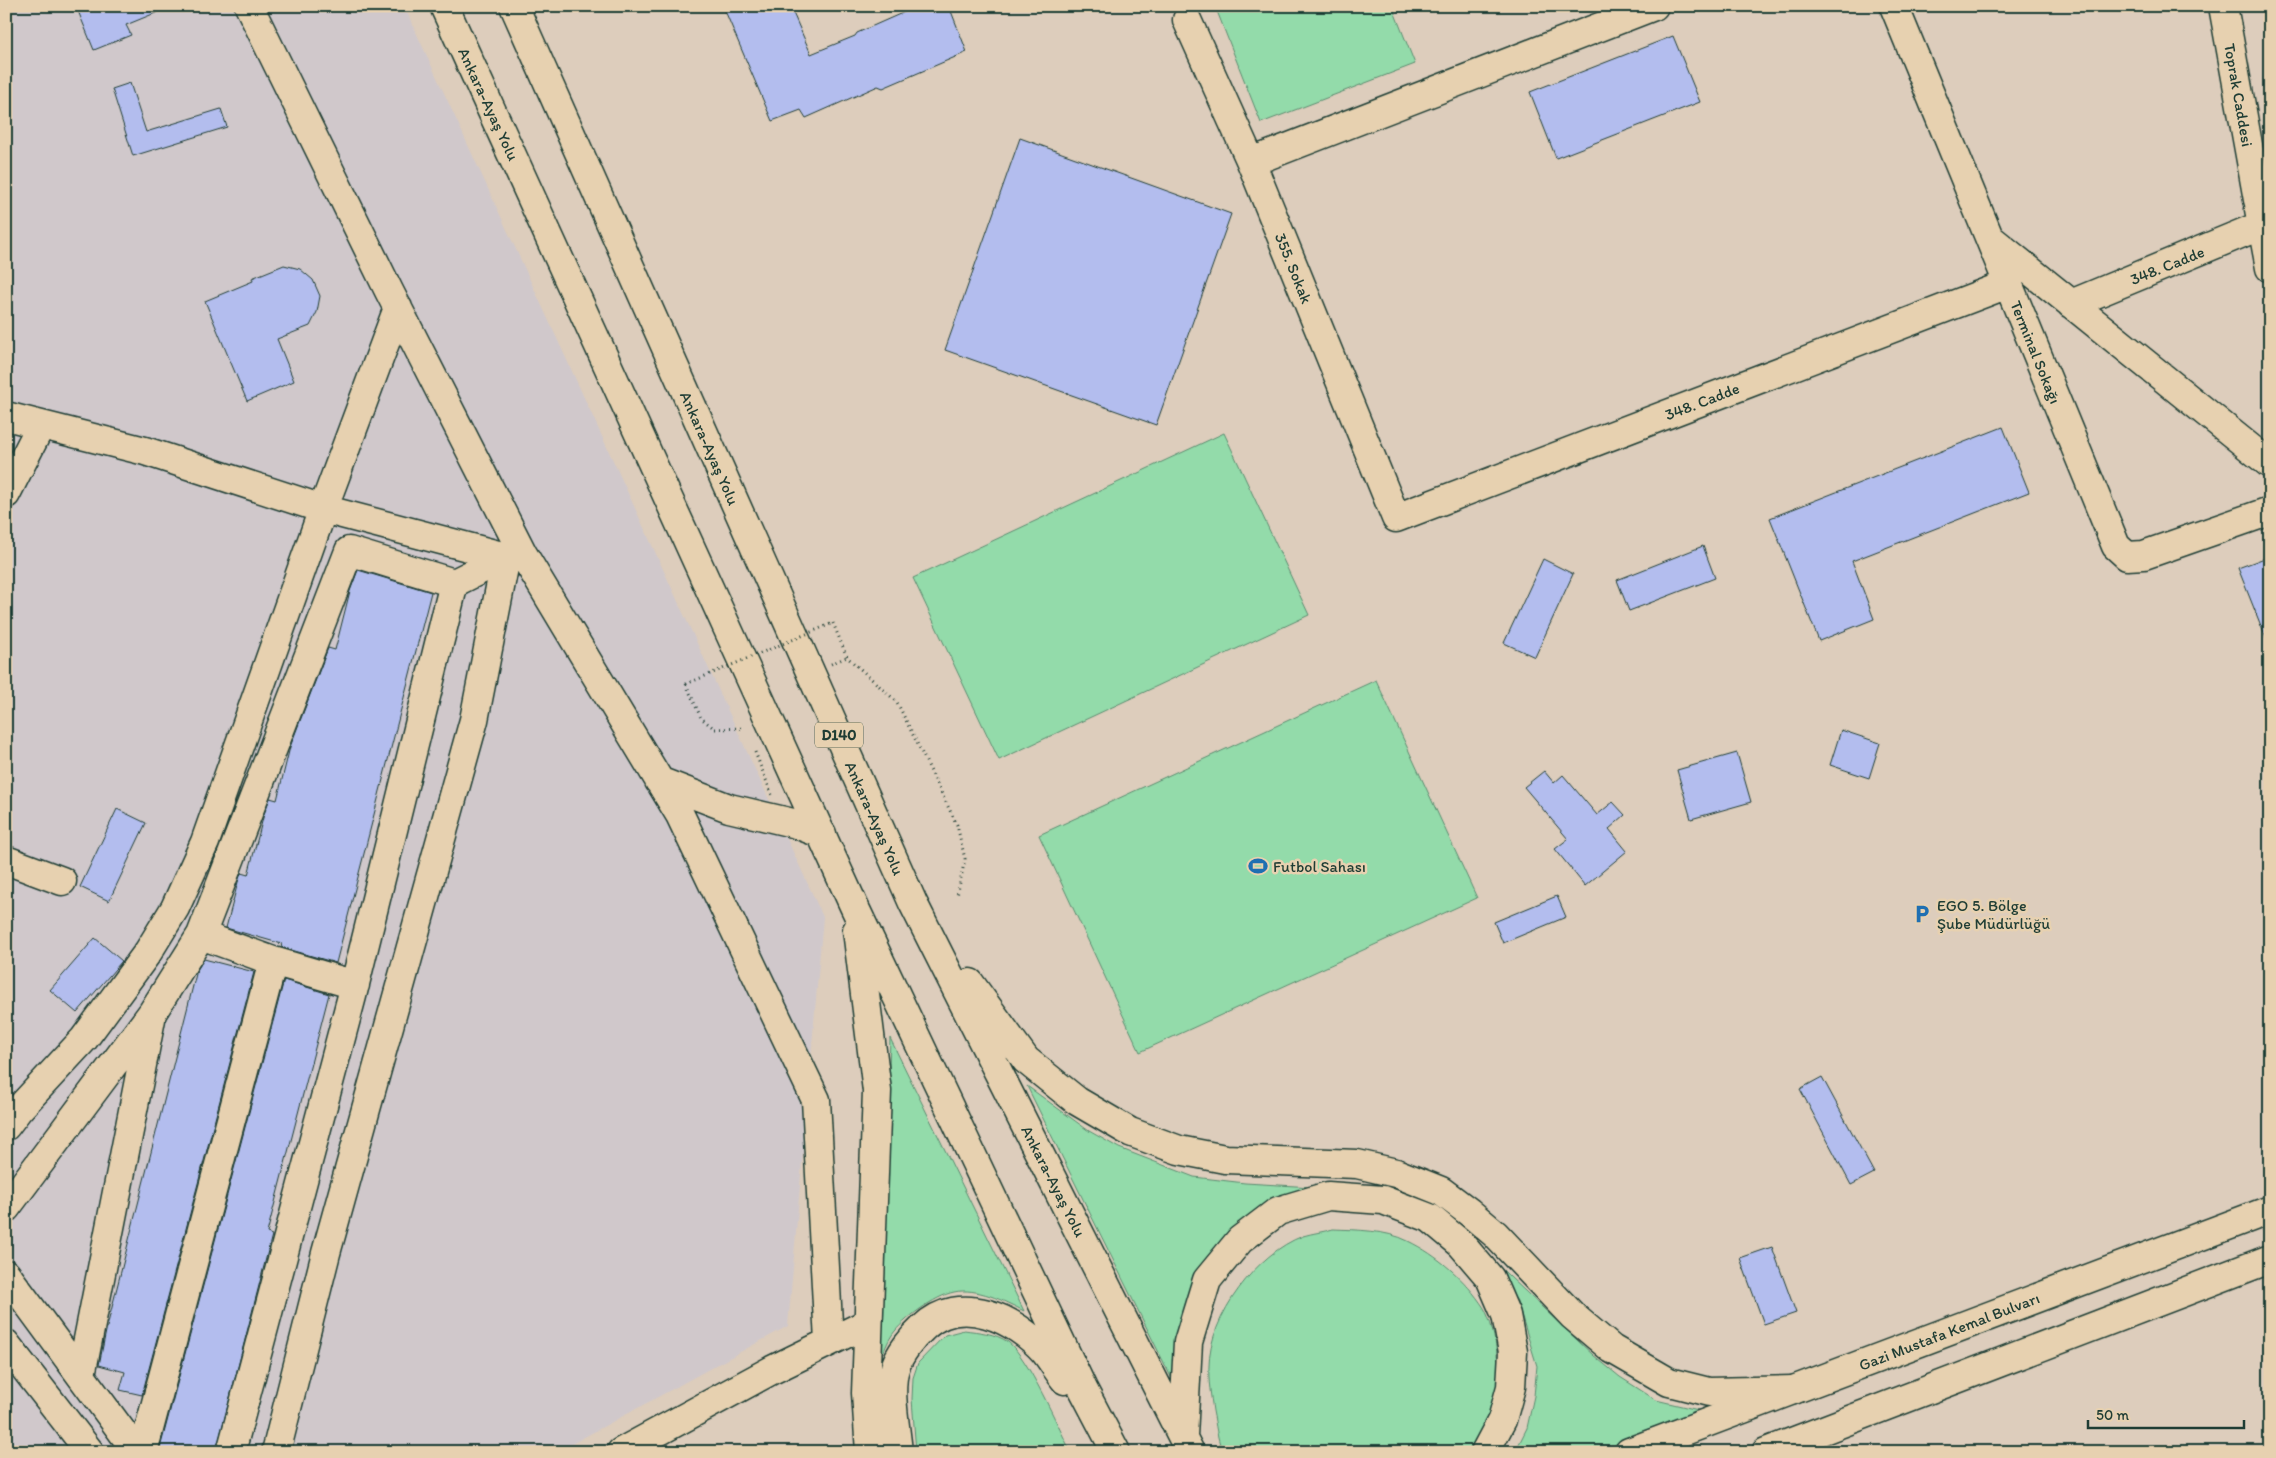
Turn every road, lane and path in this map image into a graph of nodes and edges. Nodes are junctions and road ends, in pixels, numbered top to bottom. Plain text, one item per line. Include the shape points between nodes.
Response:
1 (249, 6) edge
2 (444, 6) edge
3 (514, 6) edge
4 (1654, 6) edge
5 (1894, 6) edge
6 (2224, 6) edge
7 (1187, 20) dead end
8 (2260, 153) edge
9 (1251, 162) junction
10 (2263, 210) edge
11 (1989, 237) junction
12 (2270, 268) edge
13 (2008, 284) junction
14 (2071, 304) junction
15 (398, 308) junction
16 (6, 416) edge
17 (41, 425) junction
18 (2270, 464) edge
19 (6, 494) edge
20 (323, 509) junction
21 (2270, 511) edge
22 (1396, 518) joint
23 (514, 556) junction
24 (454, 583) junction
25 (746, 728) dead end
26 (659, 781) junction
27 (822, 834) junction
28 (6, 860) edge
29 (62, 881) dead end
30 (956, 896) dead end
31 (913, 903) junction
32 (854, 906) junction
33 (201, 935) junction
34 (273, 961) junction
35 (355, 984) junction
36 (152, 1013) junction
37 (6, 1126) edge
38 (6, 1208) edge
39 (2270, 1210) edge
40 (2270, 1259) edge
41 (6, 1274) edge
42 (868, 1323) junction
43 (829, 1342) junction
44 (6, 1344) edge
45 (80, 1375) junction
46 (1793, 1390) junction
47 (1187, 1444) edge
48 (90, 1452) edge
49 (137, 1452) edge
50 (143, 1452) edge
51 (231, 1452) edge
52 (276, 1452) edge
53 (621, 1452) edge
54 (870, 1452) edge
55 (898, 1452) edge
56 (1115, 1452) edge
57 (1485, 1452) edge
58 (1629, 1452) edge
59 (1766, 1452) edge

1 - 15 main road
2 - 27 main road, Ankara-Ayaş Yolu
3 - 31 main road, Ankara-Ayaş Yolu / D140
4 - 9 main road
5 - 11 main road, Terminal Sokağı
6 - 8 main road, Toprak Caddesi
7 - 9 main road, 355. Sokak
8 - 10 main road, Toprak Caddesi
9 - 22 main road, 355. Sokak
10 - 12 main road, Toprak Caddesi
10 - 14 main road, 348. Cadde
11 - 13 main road, Terminal Sokağı
11 - 14 main road
13 - 21 main road, Terminal Sokağı via 2116,546 2128,556 2144,555
13 - 22 main road, 348. Cadde
14 - 18 main road
15 - 20 main road
15 - 23 main road
16 - 17 main road
17 - 19 main road
17 - 20 main road via 146,451
20 - 23 main road
20 - 37 main road via 205,842 175,908 148,952 84,1038
23 - 24 main road
23 - 26 main road
23 - 52 main road via 474,720 326,1253
24 - 33 main road via 349,551
24 - 35 main road
25 - 30 path, bridge via 715,729 702,718 686,684 833,623 847,657 897,702 957,825 964,859
26 - 27 main road via 729,808 793,823
26 - 43 main road via 680,815 816,1100
27 - 32 main road, Ankara-Ayaş Yolu
28 - 29 main road
31 - 46 main road via 1026,1060 1077,1101 1130,1132 1179,1150 1225,1159 1357,1164 1396,1173 1440,1191 1469,1212 1495,1234 1580,1322 1612,1349 1669,1382 1709,1392
31 - 47 main road, Ankara-Ayaş Yolu / D140
32 - 42 main road via 877,1091
32 - 56 main road, Ankara-Ayaş Yolu
33 - 34 main road
33 - 36 main road
34 - 35 main road
34 - 50 main road
35 - 51 main road
36 - 38 main road
36 - 45 main road
39 - 46 main road, Gazi Mustafa Kemal Bulvarı
40 - 59 main road
41 - 45 main road
42 - 43 main road
42 - 54 main road via 866,1393
43 - 53 main road
44 - 48 main road
45 - 49 main road
46 - 58 main road, Gazi Mustafa Kemal Bulvarı
47 - 57 main road via 1188,1342 1207,1280 1240,1240 1278,1211 1328,1196 1383,1200 1430,1218 1461,1244 1490,1278 1506,1315 1513,1352 1511,1387 1502,1420
55 - 56 main road via 893,1395 895,1368 913,1337 932,1318 955,1310 977,1310 999,1317 1045,1352

